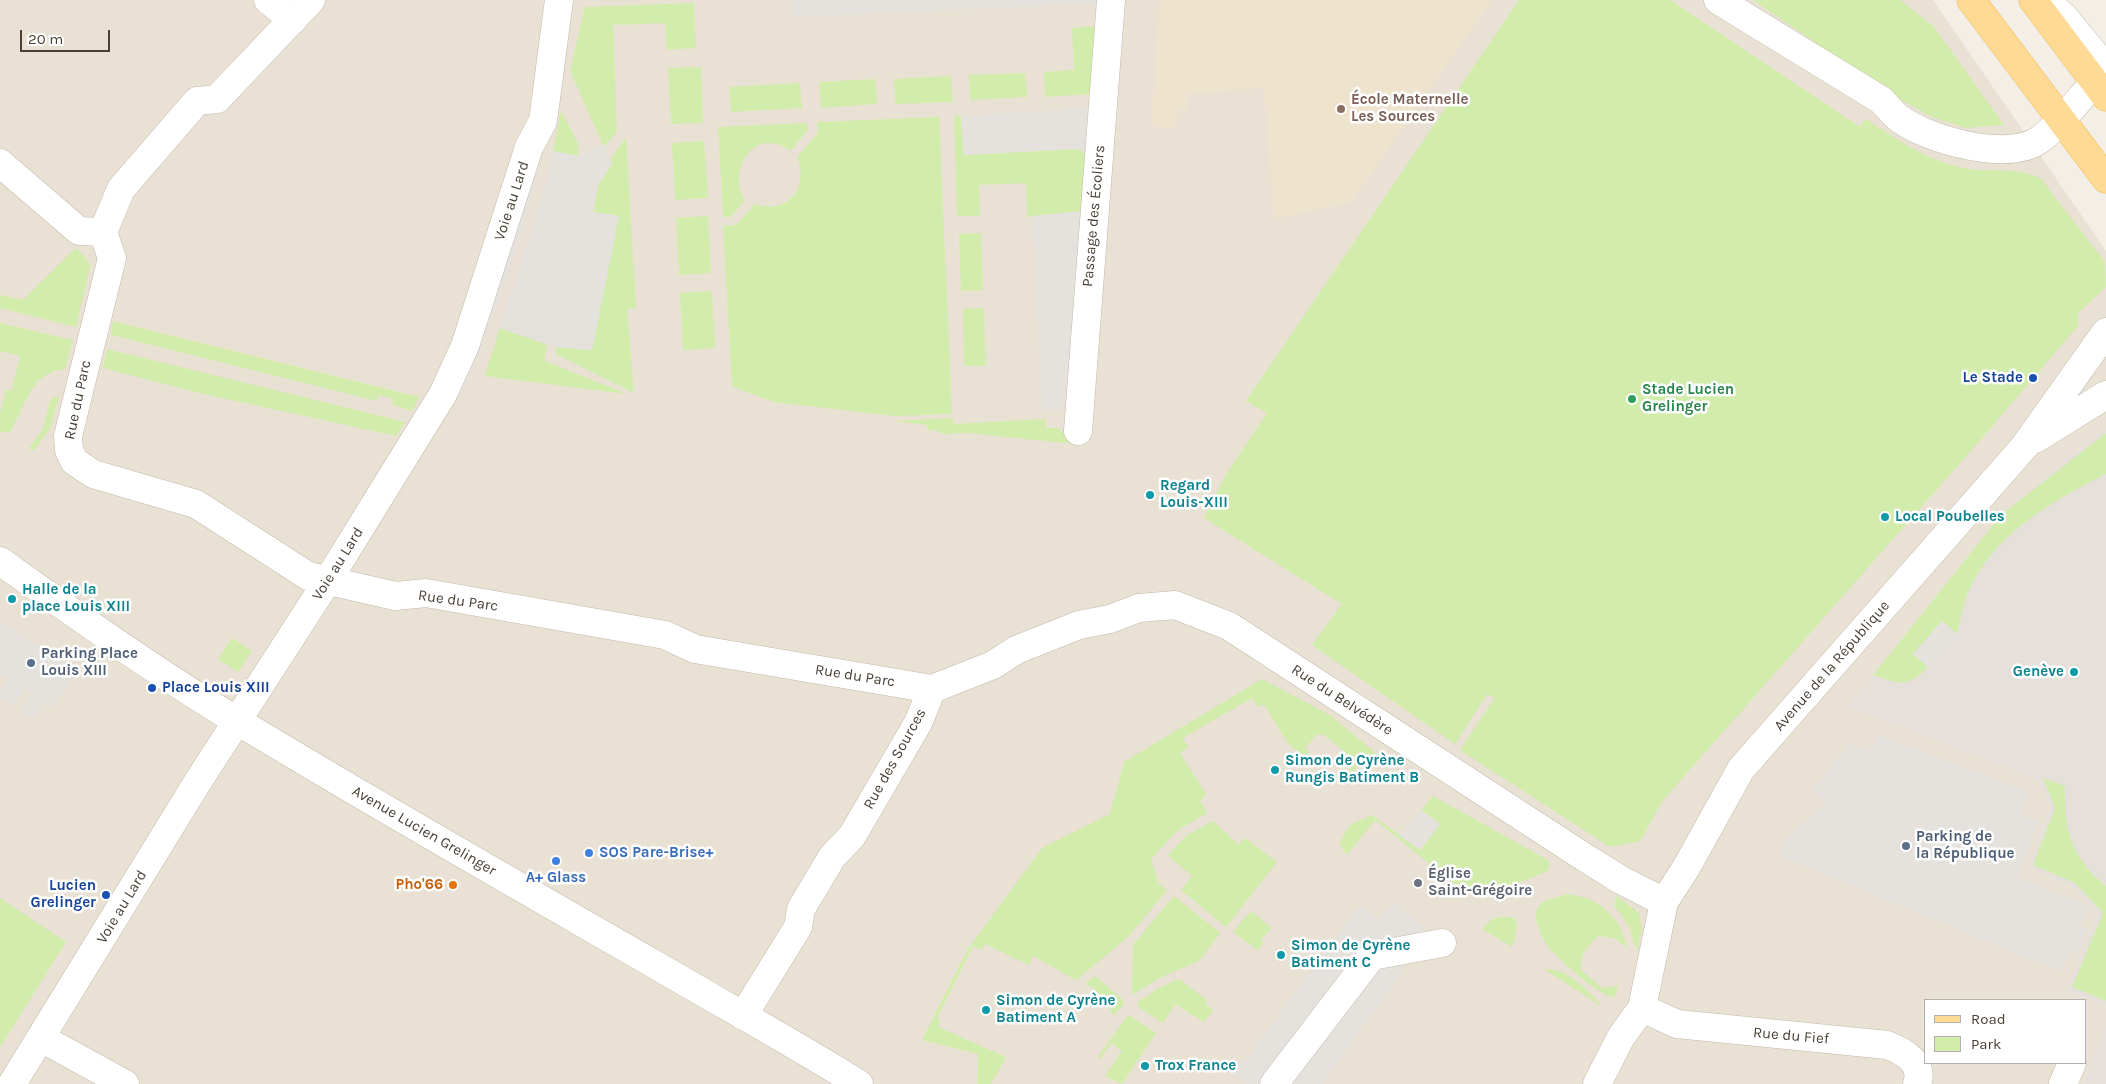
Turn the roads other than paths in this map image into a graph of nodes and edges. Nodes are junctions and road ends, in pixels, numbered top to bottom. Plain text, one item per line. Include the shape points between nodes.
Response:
1 (268, 0) edge
2 (311, 0) edge
3 (559, 0) edge
4 (1111, 0) edge
5 (1718, 0) edge
6 (1971, 0) edge
7 (2033, 0) edge
8 (2045, 0) edge
9 (292, 20) junction
10 (2102, 82) edge
11 (2059, 119) junction
12 (0, 163) edge
13 (2106, 179) edge
14 (103, 232) junction
15 (2106, 332) edge
16 (2105, 394) edge
17 (1078, 432) dead end
18 (2024, 447) junction
19 (0, 562) edge
20 (328, 580) junction
21 (932, 689) junction
22 (237, 721) junction
23 (1664, 902) junction
24 (1442, 943) dead end
25 (1642, 1008) junction
26 (743, 1016) junction
27 (41, 1038) junction
28 (2072, 1064) edge
29 (842, 1080) edge
30 (12, 1084) edge
31 (125, 1084) edge
32 (1274, 1084) edge
33 (1597, 1084) edge
34 (1917, 1084) edge
35 (2063, 1084) edge

1 - 9 street
2 - 9 street
3 - 20 street, Voie au Lard via 543,121 529,147 465,346 442,394
4 - 17 street, Passage des Écoliers
5 - 11 street via 1881,100 1899,118 1938,137 1995,149 2023,147 2039,140
6 - 11 main road
7 - 10 main road
8 - 10 street via 2064,17
9 - 14 street via 217,99 197,101 122,189
10 - 11 street
11 - 13 main road
12 - 14 street via 79,231
14 - 20 street, Rue du Parc via 112,258 68,436 74,461 93,474 196,504 308,576
15 - 18 street, Avenue de la République
16 - 18 street, Avenue de la République
18 - 23 street, Avenue de la République via 1741,770
19 - 22 street, Avenue Lucien Grelinger via 118,645
20 - 21 street, Rue du Parc via 395,596 426,594 665,635 695,649
20 - 22 street, Voie au Lard
21 - 23 street, Rue du Belvédère via 1070,629 1139,608 1175,605 1229,626 1584,857
21 - 26 street, Rue des Sources via 918,723 852,836 832,857 800,909 798,927
22 - 26 street, Avenue Lucien Grelinger
22 - 27 street, Voie au Lard
23 - 25 street
24 - 32 street via 1372,956
25 - 33 street via 1621,1037
25 - 34 street, Rue du Fief via 1677,1024 1887,1045 1904,1052 1916,1064
26 - 29 street, Avenue Lucien Grelinger via 800,1047
27 - 30 street, Voie au Lard
27 - 31 street
28 - 35 street

